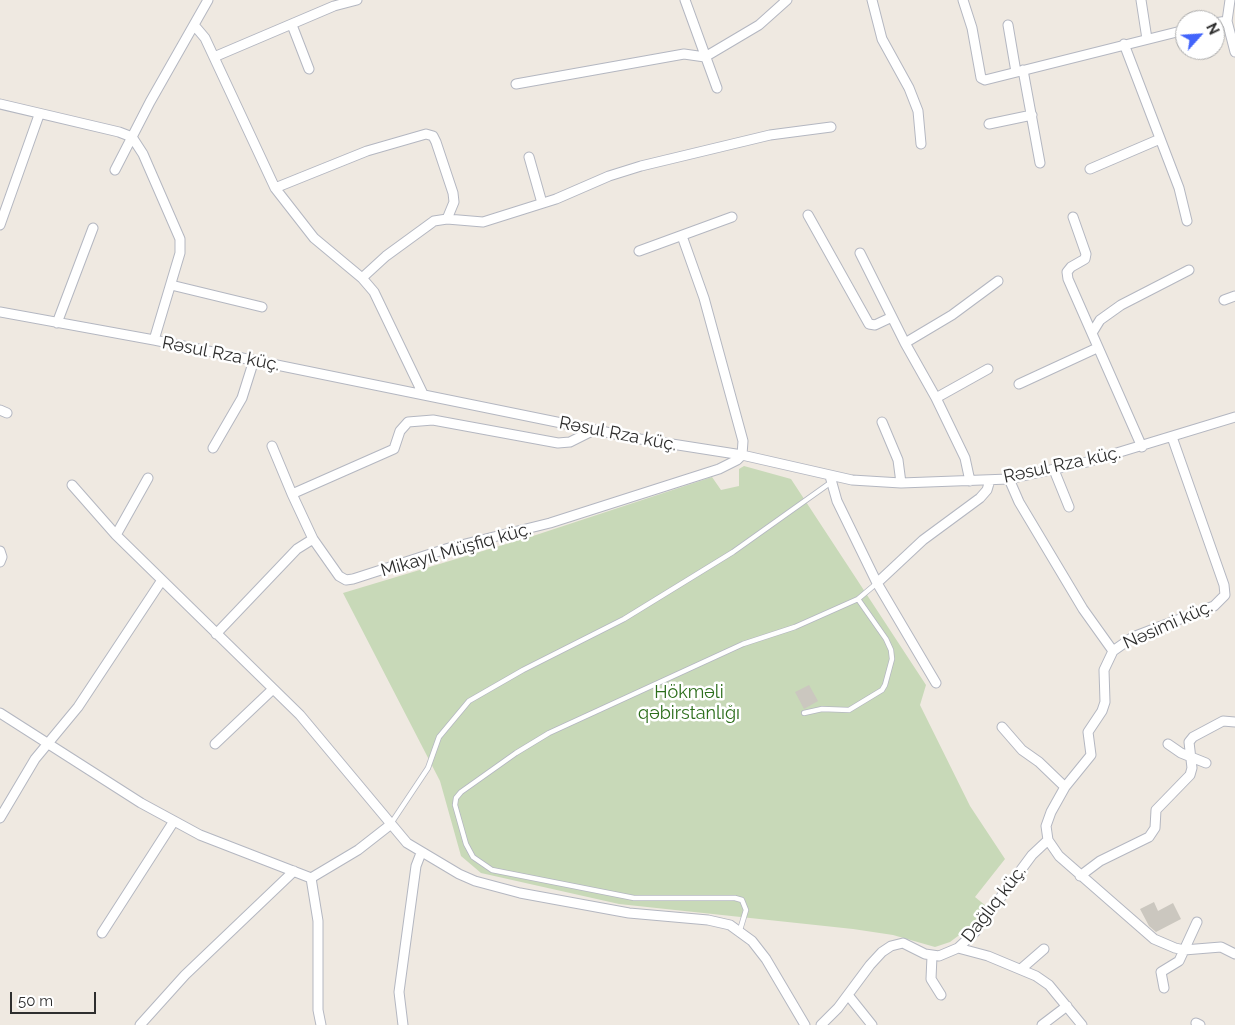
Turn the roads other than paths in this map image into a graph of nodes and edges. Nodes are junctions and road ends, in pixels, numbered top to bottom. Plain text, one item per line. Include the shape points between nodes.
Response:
1 (208, 0) edge
2 (357, 0) edge
3 (685, 0) edge
4 (787, 0) edge
5 (872, 0) edge
6 (963, 0) edge
7 (1141, 0) edge
8 (1230, 0) edge
9 (1227, 21) joint
10 (194, 25) junction
11 (292, 25) junction
12 (1008, 25) dead end
13 (1175, 32) edge
14 (1147, 39) junction
15 (1124, 44) junction
16 (1235, 52) edge
17 (214, 57) junction
18 (704, 57) junction
19 (308, 69) dead end
20 (1019, 71) junction
21 (516, 84) dead end
22 (717, 88) dead end
23 (0, 104) edge
24 (39, 115) junction
25 (1032, 115) junction
26 (988, 124) dead end
27 (831, 128) dead end
28 (132, 137) junction
29 (1160, 139) junction
30 (921, 144) dead end
31 (529, 157) dead end
32 (1040, 163) dead end
33 (1090, 169) dead end
34 (115, 170) dead end
35 (275, 188) junction
36 (542, 203) junction
37 (808, 215) dead end
38 (732, 217) dead end
39 (1073, 217) dead end
40 (447, 219) junction
41 (1187, 221) dead end
42 (0, 225) edge
43 (94, 228) dead end
44 (682, 236) junction
45 (640, 251) dead end
46 (860, 253) dead end
47 (1189, 270) dead end
48 (362, 278) junction
49 (998, 281) dead end
50 (171, 285) junction
51 (1235, 296) edge
52 (1224, 300) dead end
53 (262, 307) dead end
54 (0, 312) edge
55 (892, 317) junction
56 (57, 323) junction
57 (1092, 333) junction
58 (154, 340) junction
59 (905, 342) junction
60 (1097, 348) junction
61 (254, 360) junction
62 (988, 369) dead end
63 (1019, 384) dead end
64 (423, 394) junction
65 (936, 398) junction
66 (1235, 416) edge
67 (882, 422) dead end
68 (594, 430) junction
69 (1172, 437) junction
70 (272, 446) dead end
71 (1142, 447) junction
72 (213, 448) dead end
73 (742, 455) junction
74 (1054, 470) junction
75 (148, 478) dead end
76 (830, 479) junction
77 (1009, 479) junction
78 (990, 480) junction
79 (970, 481) junction
80 (901, 483) junction
81 (72, 485) dead end
82 (292, 494) junction
83 (1069, 507) dead end
84 (116, 535) junction
85 (313, 539) junction
86 (0, 551) edge
87 (0, 562) edge
88 (162, 580) junction
89 (877, 583) junction
90 (858, 599) junction
91 (216, 634) junction
92 (1113, 651) junction
93 (936, 683) dead end
94 (273, 689) junction
95 (0, 713) edge
96 (804, 713) dead end
97 (1235, 722) edge
98 (1002, 727) dead end
99 (49, 743) junction
100 (215, 744) dead end
101 (1168, 744) dead end
102 (1190, 756) junction
103 (1206, 763) dead end
104 (1065, 788) junction
105 (0, 818) edge
106 (174, 821) junction
107 (390, 825) junction
108 (1048, 840) junction
109 (421, 852) junction
110 (294, 871) junction
111 (1080, 876) junction
112 (311, 878) junction
113 (1197, 922) dead end
114 (740, 930) junction
115 (102, 933) dead end
116 (958, 948) junction
117 (1044, 949) dead end
118 (1184, 950) junction
119 (1235, 954) edge
120 (932, 956) junction
121 (1021, 969) junction
122 (1164, 988) dead end
123 (941, 994) dead end
124 (848, 995) junction
125 (1067, 1006) junction
126 (140, 1025) edge
127 (321, 1025) edge
128 (403, 1025) edge
129 (805, 1025) edge
130 (822, 1025) edge
131 (872, 1025) edge
132 (1042, 1025) edge
133 (1082, 1025) edge

1 - 10 street
2 - 11 street via 334,6
3 - 18 street
4 - 18 street via 759,25
5 - 30 street via 882,39 918,111
6 - 20 street via 982,78 985,80
7 - 14 street
8 - 9 street
9 - 16 street
10 - 17 street
10 - 28 street
11 - 17 street
11 - 19 street
12 - 20 street
13 - 14 street
14 - 15 street
15 - 20 street
15 - 29 street
17 - 35 street
18 - 21 street via 684,54
18 - 22 street
20 - 25 street
23 - 24 street
24 - 28 street
24 - 42 street
25 - 26 street
25 - 32 street
27 - 36 street via 770,135 641,166
28 - 34 street
28 - 50 street via 143,154 180,239 180,253
29 - 33 street
29 - 41 street via 1179,188
31 - 36 street
35 - 40 street via 367,151 426,134 433,136 436,142 453,193 454,202
35 - 48 street via 314,238
36 - 40 street via 483,222
37 - 55 street via 869,324 875,325
38 - 44 street
39 - 57 street via 1086,254 1085,259 1071,267 1068,279
40 - 48 street via 426,226
43 - 56 street
44 - 45 street
44 - 73 street via 704,298 744,441
46 - 55 street
47 - 57 street via 1121,305 1100,320
48 - 64 street via 381,304
49 - 59 street via 952,315
50 - 53 street
50 - 58 street
51 - 52 street
54 - 56 street, Rəsul Rza küç.
55 - 59 street
56 - 58 street, Rəsul Rza küç.
57 - 60 street
58 - 61 street, Rəsul Rza küç.
59 - 65 street
60 - 63 street
60 - 71 street
61 - 64 street, Rəsul Rza küç.
61 - 72 street via 242,398
62 - 65 street
64 - 68 street, Rəsul Rza küç.
65 - 79 street via 965,458
66 - 69 street, Rəsul Rza küç.
67 - 80 street via 898,460
68 - 73 street, Rəsul Rza küç.
68 - 82 street via 570,442 558,443 433,420 408,422 400,431 394,449
69 - 71 street, Rəsul Rza küç.
69 - 92 street, Nəsimi küç. via 1225,595 1214,606 1133,637
70 - 82 street, Mikayıl Müşfiq küç.
71 - 74 street, Rəsul Rza küç.
73 - 76 street, Rəsul Rza küç.
73 - 85 street, Mikayıl Müşfiq küç. via 719,469 569,517 449,548 353,579 339,576
74 - 77 street, Rəsul Rza küç.
74 - 83 street
75 - 84 street
76 - 80 street, Rəsul Rza küç.
76 - 89 street
76 - 107 lane via 733,552 624,619 469,701 439,737 428,768
77 - 78 street, Rəsul Rza küç.
77 - 92 street via 1019,502 1078,601
78 - 79 street, Rəsul Rza küç.
78 - 89 street via 980,498 923,540
79 - 80 street, Rəsul Rza küç.
81 - 84 street
82 - 85 street, Mikayıl Müşfiq küç.
84 - 88 street
85 - 91 street via 297,549
86 - 87 street
88 - 91 street
88 - 99 street via 78,706
89 - 90 lane
89 - 93 street
90 - 96 lane via 891,650 892,659 885,685 877,694 849,710 822,709
90 - 114 lane via 795,627 744,644 549,734 516,753 456,798 466,844 473,857 492,870 634,898 735,898 742,900 746,910
91 - 94 street
92 - 104 street, Nəsimi küç. via 1104,670 1105,702 1088,732 1091,755
94 - 100 street
94 - 107 street via 300,715
95 - 99 street
97 - 102 street via 1224,721 1193,737 1189,742
98 - 104 street via 1022,750
99 - 105 street via 35,759
99 - 106 street
101 - 102 street
102 - 103 street
102 - 111 street via 1190,775 1156,810 1153,833 1095,864
104 - 108 street, Nəsimi küç. via 1046,822
106 - 110 street via 200,835
106 - 115 street
107 - 109 street
107 - 112 street via 358,850
108 - 111 street
108 - 116 street, Dağlıq küç. via 1032,855 975,932
109 - 114 street via 475,881 520,893 629,913 708,920
109 - 128 street via 416,866 399,992
110 - 112 street
110 - 126 street via 185,975
111 - 118 street via 1154,939 1165,946
112 - 127 street via 318,921 318,1010
113 - 118 street
114 - 129 street via 766,959
116 - 120 street, Dağlıq küç.
116 - 121 street
117 - 121 street
118 - 119 street via 1213,946 1227,948
118 - 122 street via 1179,961 1161,972
120 - 123 street via 931,979
120 - 124 street via 903,943 891,946 870,965
121 - 125 street via 1049,986
124 - 130 street
124 - 131 street
125 - 132 street
125 - 133 street

